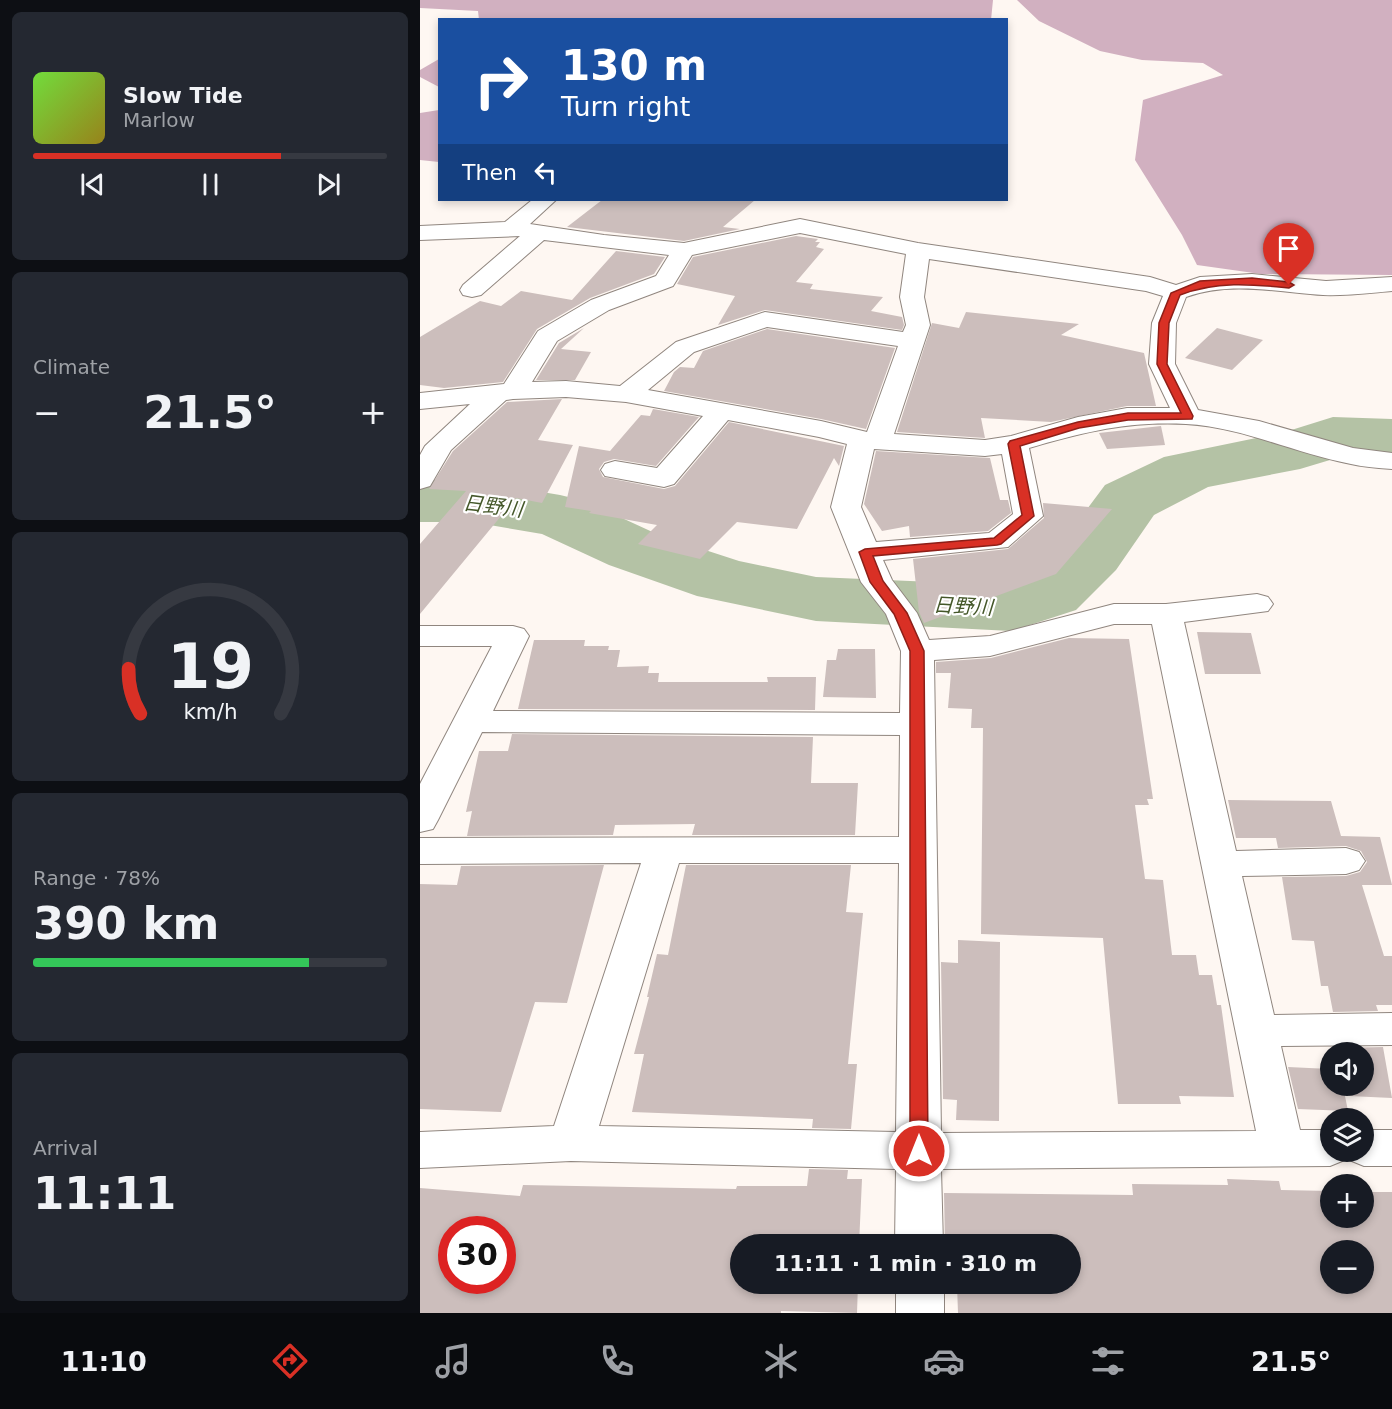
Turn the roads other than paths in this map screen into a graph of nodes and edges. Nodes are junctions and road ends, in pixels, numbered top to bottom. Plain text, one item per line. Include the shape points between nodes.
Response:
1 (544, 201) edge
2 (511, 228) junction
3 (539, 232) junction
4 (420, 233) edge
5 (684, 250) junction
6 (918, 250) junction
7 (1392, 284) edge
8 (472, 290) dead end
9 (1176, 293) junction
10 (914, 341) junction
11 (505, 392) junction
12 (626, 394) junction
13 (420, 401) edge
14 (722, 411) junction
15 (1188, 416) junction
16 (870, 440) junction
17 (1014, 444) junction
18 (1392, 460) edge
19 (615, 470) dead end
20 (420, 480) edge
21 (865, 552) junction
22 (1257, 604) dead end
23 (1166, 614) junction
24 (420, 636) edge
25 (917, 651) junction
26 (471, 721) junction
27 (917, 724) junction
28 (420, 820) edge
29 (918, 850) junction
30 (420, 851) edge
31 (664, 851) junction
32 (1346, 861) dead end
33 (1221, 864) junction
34 (1392, 1029) edge
35 (1257, 1031) junction
36 (571, 1143) junction
37 (1320, 1148) edge
38 (1374, 1148) edge
39 (1392, 1148) edge
40 (1282, 1149) junction
41 (420, 1150) edge
42 (919, 1151) junction
43 (919, 1234) edge
44 (920, 1294) edge
45 (920, 1313) edge

1 - 2 street
2 - 3 street
2 - 4 street
3 - 5 street
3 - 8 street
5 - 6 street via 800,226
5 - 11 street via 665,281 600,305 547,336
6 - 9 street via 1150,284
6 - 10 street via 912,297 918,325
7 - 9 street via 1326,288 1252,281 1200,284
9 - 15 street via 1164,323 1162,364
10 - 12 street via 765,319 686,347
10 - 16 street
11 - 12 street via 566,388
11 - 13 street
11 - 20 street via 439,446
12 - 14 street
14 - 16 street
14 - 19 street via 664,478
15 - 17 street via 1128,416 1078,425
15 - 18 street via 1232,423 1351,456
16 - 17 street via 985,448
16 - 21 street via 846,507
17 - 21 street via 1028,516 997,541
21 - 25 street via 877,582 901,613
22 - 23 street
23 - 25 street via 1114,614 990,646
23 - 33 street
24 - 26 street via 513,636
25 - 27 street
26 - 27 street
26 - 28 street
27 - 29 street
29 - 31 street
29 - 42 street
30 - 31 street
31 - 36 street
32 - 33 street
33 - 35 street
34 - 35 street
35 - 40 street
36 - 41 street
36 - 42 street
37 - 40 street
38 - 39 street
40 - 42 street
42 - 43 street
44 - 45 street

